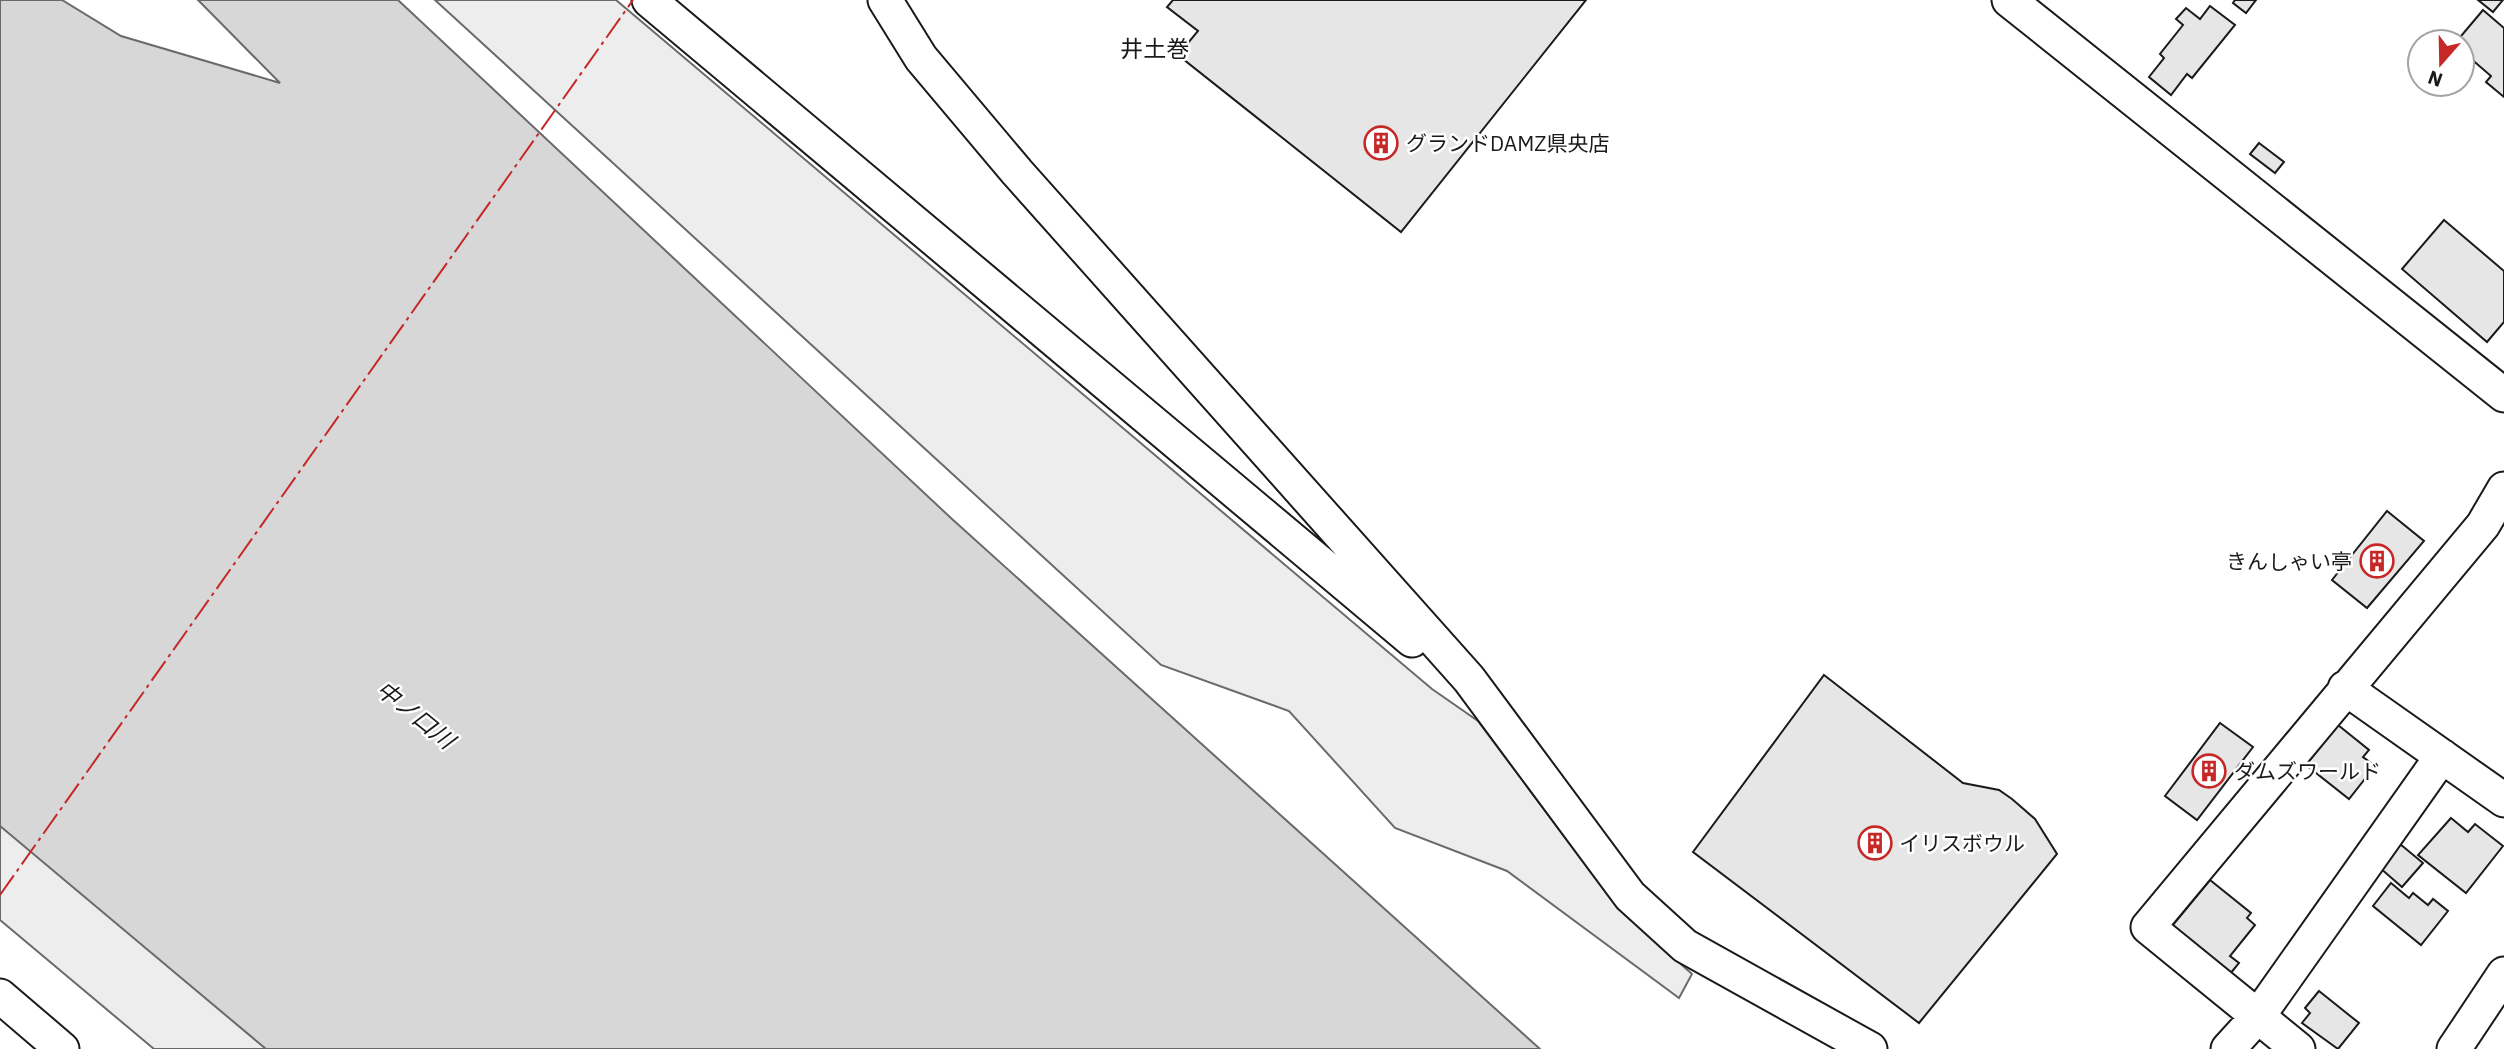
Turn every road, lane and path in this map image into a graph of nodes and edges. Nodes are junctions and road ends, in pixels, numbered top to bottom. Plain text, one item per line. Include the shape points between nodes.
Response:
1 (649, 0) edge
2 (885, 0) edge
3 (2009, 0) edge
4 (2504, 395) edge
5 (2504, 489) edge
6 (2345, 688) junction
7 (1489, 705) junction
8 (2442, 756) junction
9 (2504, 800) edge
10 (2504, 974) edge
11 (0, 996) edge
12 (2259, 1015) junction
13 (62, 1049) edge
14 (1870, 1049) edge
15 (2228, 1049) edge
16 (2298, 1049) edge
17 (2454, 1049) edge

1 - 7 street
2 - 7 street via 921,58 1017,172
3 - 4 street
5 - 6 street via 2483,525
6 - 8 street
6 - 12 street via 2148,927
7 - 14 street via 1639,905 1685,946
8 - 9 street
8 - 12 street
10 - 17 street
11 - 13 street
12 - 15 street
12 - 16 street

